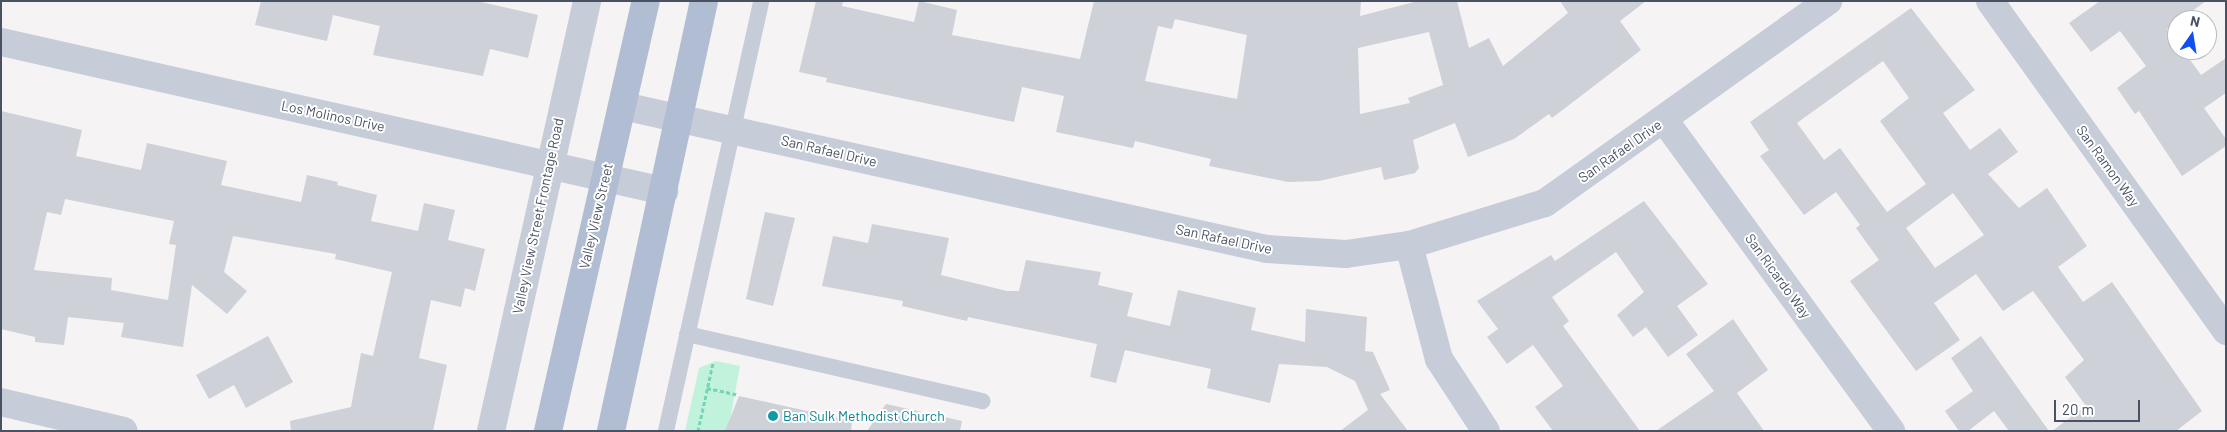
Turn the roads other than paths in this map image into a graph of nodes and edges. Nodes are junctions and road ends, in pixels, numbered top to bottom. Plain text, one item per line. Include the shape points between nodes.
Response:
1 (587, 1) edge
2 (646, 1) edge
3 (704, 1) edge
4 (760, 1) edge
5 (1828, 1) edge
6 (1990, 1) edge
7 (1, 42) edge
8 (623, 106) junction
9 (678, 118) junction
10 (1664, 121) junction
11 (732, 130) junction
12 (549, 163) junction
13 (605, 174) junction
14 (664, 191) junction
15 (1409, 245) junction
16 (2226, 331) edge
17 (687, 334) junction
18 (982, 401) dead end
19 (1, 402) edge
20 (124, 431) edge
21 (491, 431) edge
22 (548, 431) edge
23 (611, 431) edge
24 (666, 431) edge
25 (1486, 431) edge
26 (1891, 431) edge

1 - 12 street, Valley View Street Frontage Road
2 - 8 main road, Valley View Street
3 - 9 main road
4 - 11 lane
5 - 10 street, San Rafael Drive
6 - 16 street, San Ramon Way
7 - 12 street, Los Molinos Drive
8 - 9 street, San Rafael Drive
8 - 13 main road, Valley View Street
9 - 11 street, San Rafael Drive
9 - 14 main road
10 - 15 street, San Rafael Drive via 1545,203
10 - 26 street, San Ricardo Way
11 - 15 street, San Rafael Drive via 1267,249 1346,254
11 - 17 lane
12 - 13 street, Los Molinos Drive
12 - 21 street, Valley View Street Frontage Road
13 - 14 street, Los Molinos Drive
13 - 22 main road, Valley View Street
14 - 23 main road
15 - 25 street via 1439,359
17 - 18 lane
17 - 24 lane
19 - 20 street

